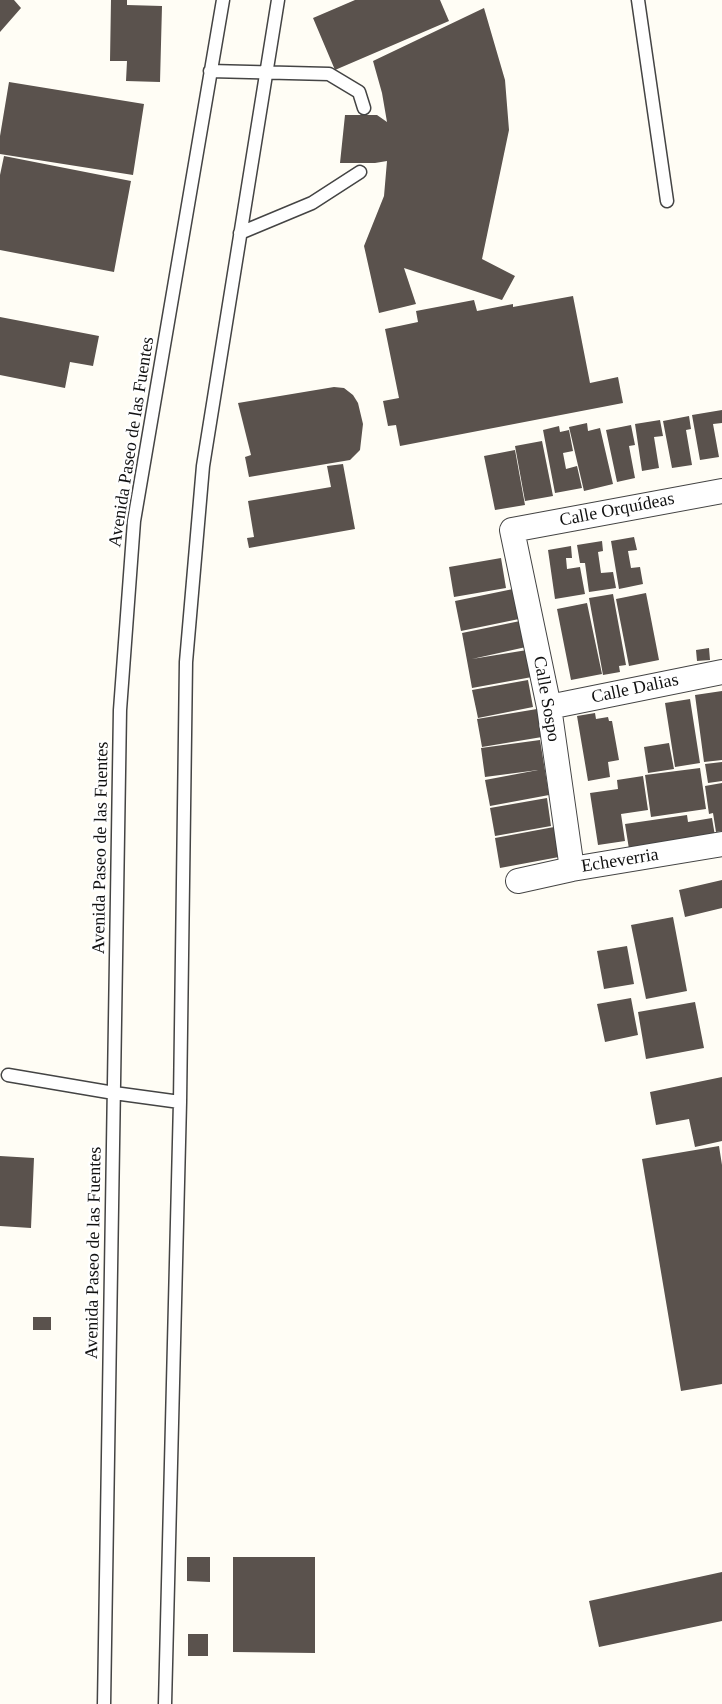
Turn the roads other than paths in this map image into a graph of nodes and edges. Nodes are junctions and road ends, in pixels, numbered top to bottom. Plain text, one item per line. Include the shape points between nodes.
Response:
1 (223, 0) edge
2 (278, 0) edge
3 (638, 0) edge
4 (210, 72) junction
5 (266, 72) junction
6 (364, 108) dead end
7 (360, 172) dead end
8 (666, 202) dead end
9 (240, 233) junction
10 (722, 490) edge
11 (512, 530) joint
12 (722, 672) edge
13 (549, 707) junction
14 (722, 844) edge
15 (572, 869) junction
16 (518, 881) dead end
17 (8, 1076) dead end
18 (114, 1093) junction
19 (180, 1102) junction
20 (104, 1704) edge
21 (165, 1704) edge

1 - 4 lane, Avenida Paseo de las Fuentes
2 - 5 lane
3 - 8 lane
4 - 5 lane
4 - 18 lane, Avenida Paseo de las Fuentes via 134,521 120,710
5 - 6 lane via 330,74 359,92
5 - 9 lane
7 - 9 lane via 312,203
9 - 19 lane via 203,466 186,662
10 - 11 street, Calle Orquídeas
11 - 13 street, Calle Sospo
12 - 13 street, Calle Dalias
13 - 15 street, Calle Sospo
14 - 15 street, Echeverria
15 - 16 street, Echeverria
17 - 18 lane
18 - 19 lane
18 - 20 lane, Avenida Paseo de las Fuentes
19 - 21 lane

